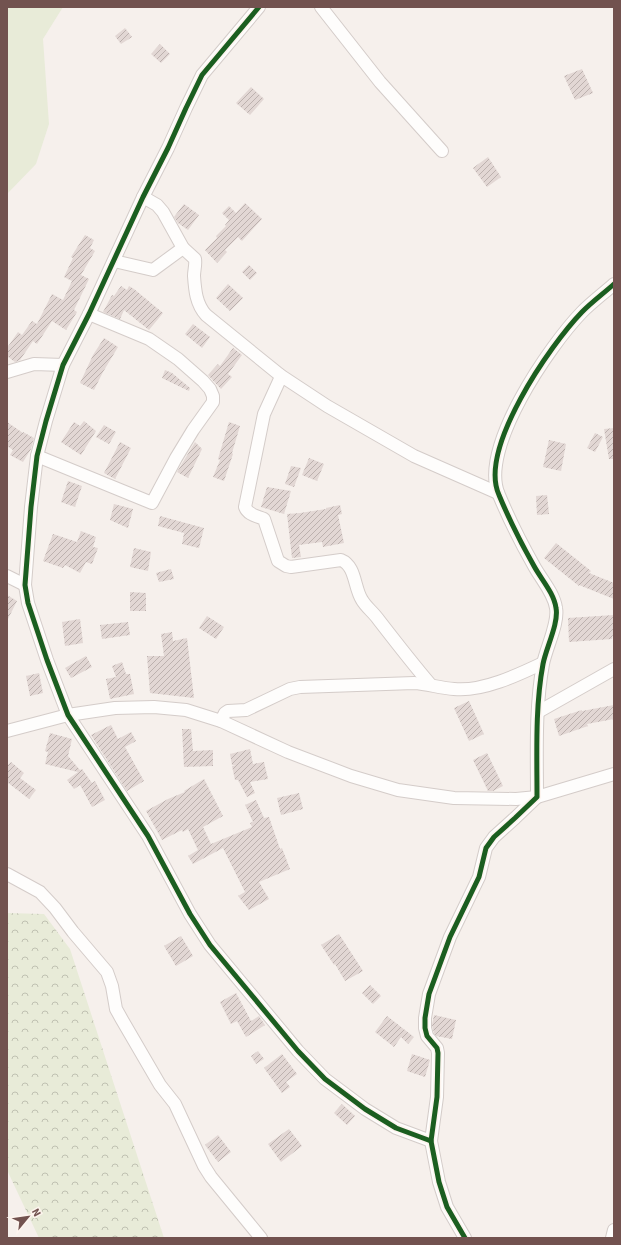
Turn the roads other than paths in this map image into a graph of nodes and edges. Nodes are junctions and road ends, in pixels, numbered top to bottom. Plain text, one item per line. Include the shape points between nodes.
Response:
1 (259, 7) edge
2 (321, 7) edge
3 (442, 151) dead end
4 (143, 197) junction
5 (183, 248) junction
6 (114, 261) junction
7 (614, 284) edge
8 (89, 314) junction
9 (63, 365) junction
10 (7, 372) edge
11 (280, 375) junction
12 (37, 456) junction
13 (498, 494) junction
14 (7, 576) edge
15 (25, 585) junction
16 (543, 663) junction
17 (614, 669) edge
18 (430, 684) junction
19 (538, 712) junction
20 (68, 714) junction
21 (221, 721) junction
22 (7, 731) edge
23 (614, 774) edge
24 (536, 797) junction
25 (7, 874) edge
26 (431, 1141) junction
27 (614, 1230) edge
28 (261, 1238) edge
29 (465, 1238) edge
30 (612, 1238) edge

1 - 4 street via 202,75
2 - 3 street via 380,82
4 - 5 street via 163,212
4 - 6 street
5 - 6 street via 153,270
5 - 11 street via 195,259 194,274 200,308
6 - 8 street
7 - 13 street via 582,312 554,346 509,421 498,455 495,477
8 - 9 street
8 - 12 street via 149,339 178,358 210,389 213,402 176,458 152,503
9 - 10 street via 34,364
9 - 12 street
11 - 13 street via 327,406 414,456
11 - 18 street via 264,414 246,510 266,521 278,561 282,564 291,567 341,560 346,562 350,566 362,601
12 - 15 street
13 - 16 street via 552,596 556,609 556,619
14 - 15 street
15 - 20 street via 28,603 47,660
16 - 18 street via 496,683 466,689 454,690
16 - 19 street
17 - 19 street
18 - 21 street via 300,687 290,689 246,710 228,711
19 - 24 street
20 - 21 street via 115,708 154,707 186,710
20 - 22 street
20 - 26 street via 148,836 190,914 210,945 288,1039 325,1079 364,1109 396,1128
21 - 24 street via 302,758 398,790 454,798
23 - 24 street
24 - 26 street via 494,836 486,848 479,877 450,937 429,994 425,1028 438,1053 437,1097
25 - 28 street via 40,892 107,972 116,1009 160,1085 175,1104 204,1166
26 - 29 street via 439,1182 448,1207
27 - 30 street

